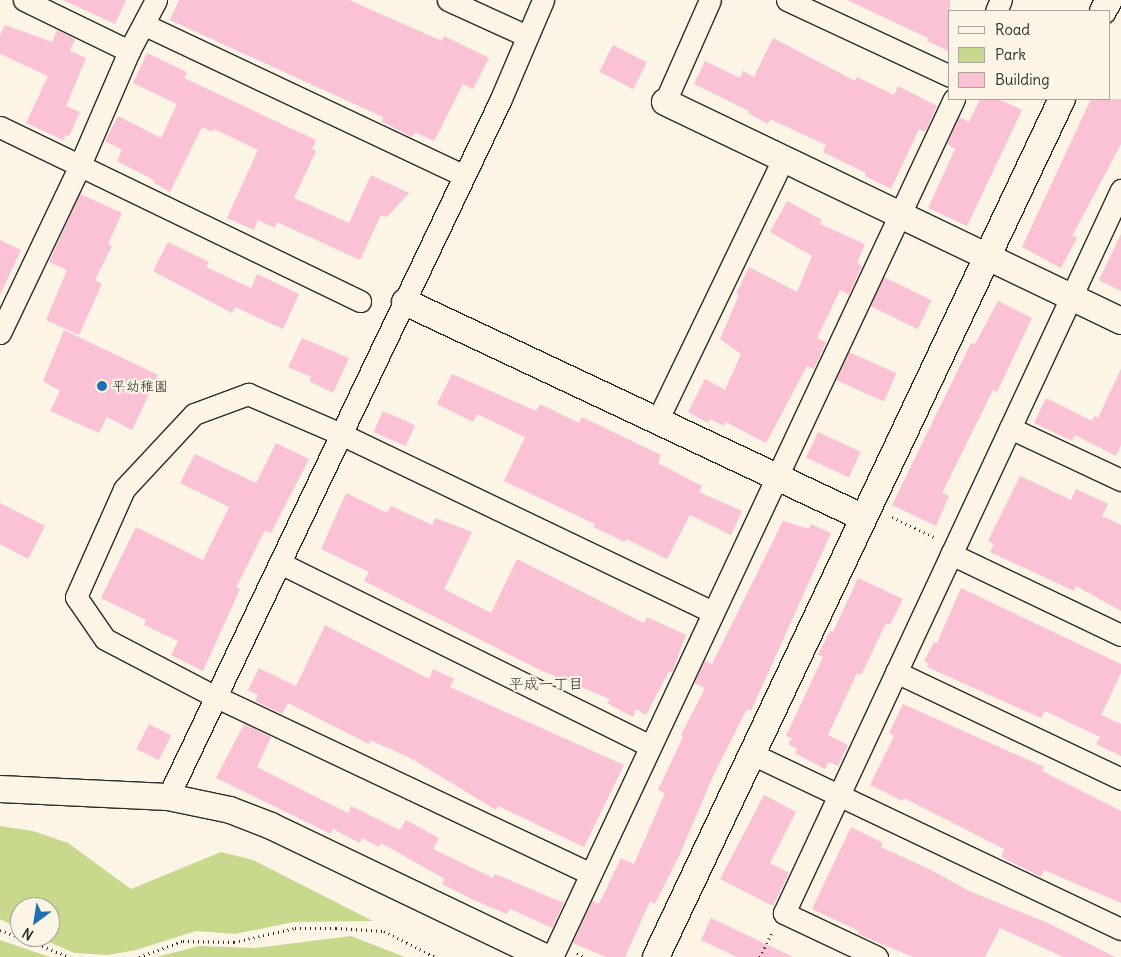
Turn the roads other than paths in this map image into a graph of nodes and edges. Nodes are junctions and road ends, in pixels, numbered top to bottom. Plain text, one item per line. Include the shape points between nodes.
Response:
1 (24, 0) edge
2 (156, 0) edge
3 (448, 0) edge
4 (543, 0) edge
5 (710, 0) edge
6 (787, 0) edge
7 (145, 24) junction
8 (526, 36) junction
9 (129, 52) junction
10 (948, 75) edge
11 (954, 100) edge
12 (1062, 100) edge
13 (665, 102) joint
14 (0, 127) edge
15 (783, 159) junction
16 (80, 165) junction
17 (464, 176) junction
18 (1121, 190) edge
19 (899, 214) junction
20 (987, 257) junction
21 (1071, 297) junction
22 (360, 300) dead end
23 (6, 302) edge
24 (405, 302) junction
25 (1121, 321) edge
26 (0, 333) edge
27 (657, 421) junction
28 (1010, 428) junction
29 (342, 435) junction
30 (775, 476) junction
31 (1121, 480) edge
32 (867, 512) junction
33 (953, 551) junction
34 (280, 563) junction
35 (711, 611) junction
36 (1121, 635) edge
37 (896, 672) junction
38 (214, 696) junction
39 (649, 745) junction
40 (752, 754) junction
41 (1121, 779) edge
42 (0, 789) edge
43 (168, 797) junction
44 (838, 797) junction
45 (589, 874) junction
46 (1121, 929) edge
47 (544, 957) edge
48 (552, 957) edge
49 (656, 957) edge
50 (877, 957) edge

1 - 9 street
2 - 7 street
3 - 8 street
4 - 8 street
5 - 13 street
6 - 10 street
7 - 9 street
7 - 17 street
8 - 17 street
9 - 16 street
11 - 19 street
12 - 20 street
13 - 15 street
14 - 16 street
15 - 19 street
15 - 27 street
16 - 22 street
16 - 23 street
17 - 24 street
18 - 21 street
19 - 20 street
19 - 30 street
20 - 21 street
20 - 32 street
21 - 25 street
21 - 28 street
23 - 26 street
24 - 27 street
24 - 29 street
27 - 30 street
28 - 31 street
28 - 33 street
29 - 34 street
29 - 35 street
29 - 38 street via 248,394 194,414 124,489 76,597 105,639
30 - 32 street
30 - 35 street
32 - 40 street
33 - 36 street
33 - 37 street
34 - 38 street
34 - 39 street
35 - 39 street
37 - 41 street
37 - 44 street
38 - 43 street
38 - 45 street
39 - 45 street
40 - 44 street
40 - 49 street
42 - 43 street
43 - 47 street via 230,810 271,826
44 - 46 street
44 - 50 street via 784,913
45 - 48 street

